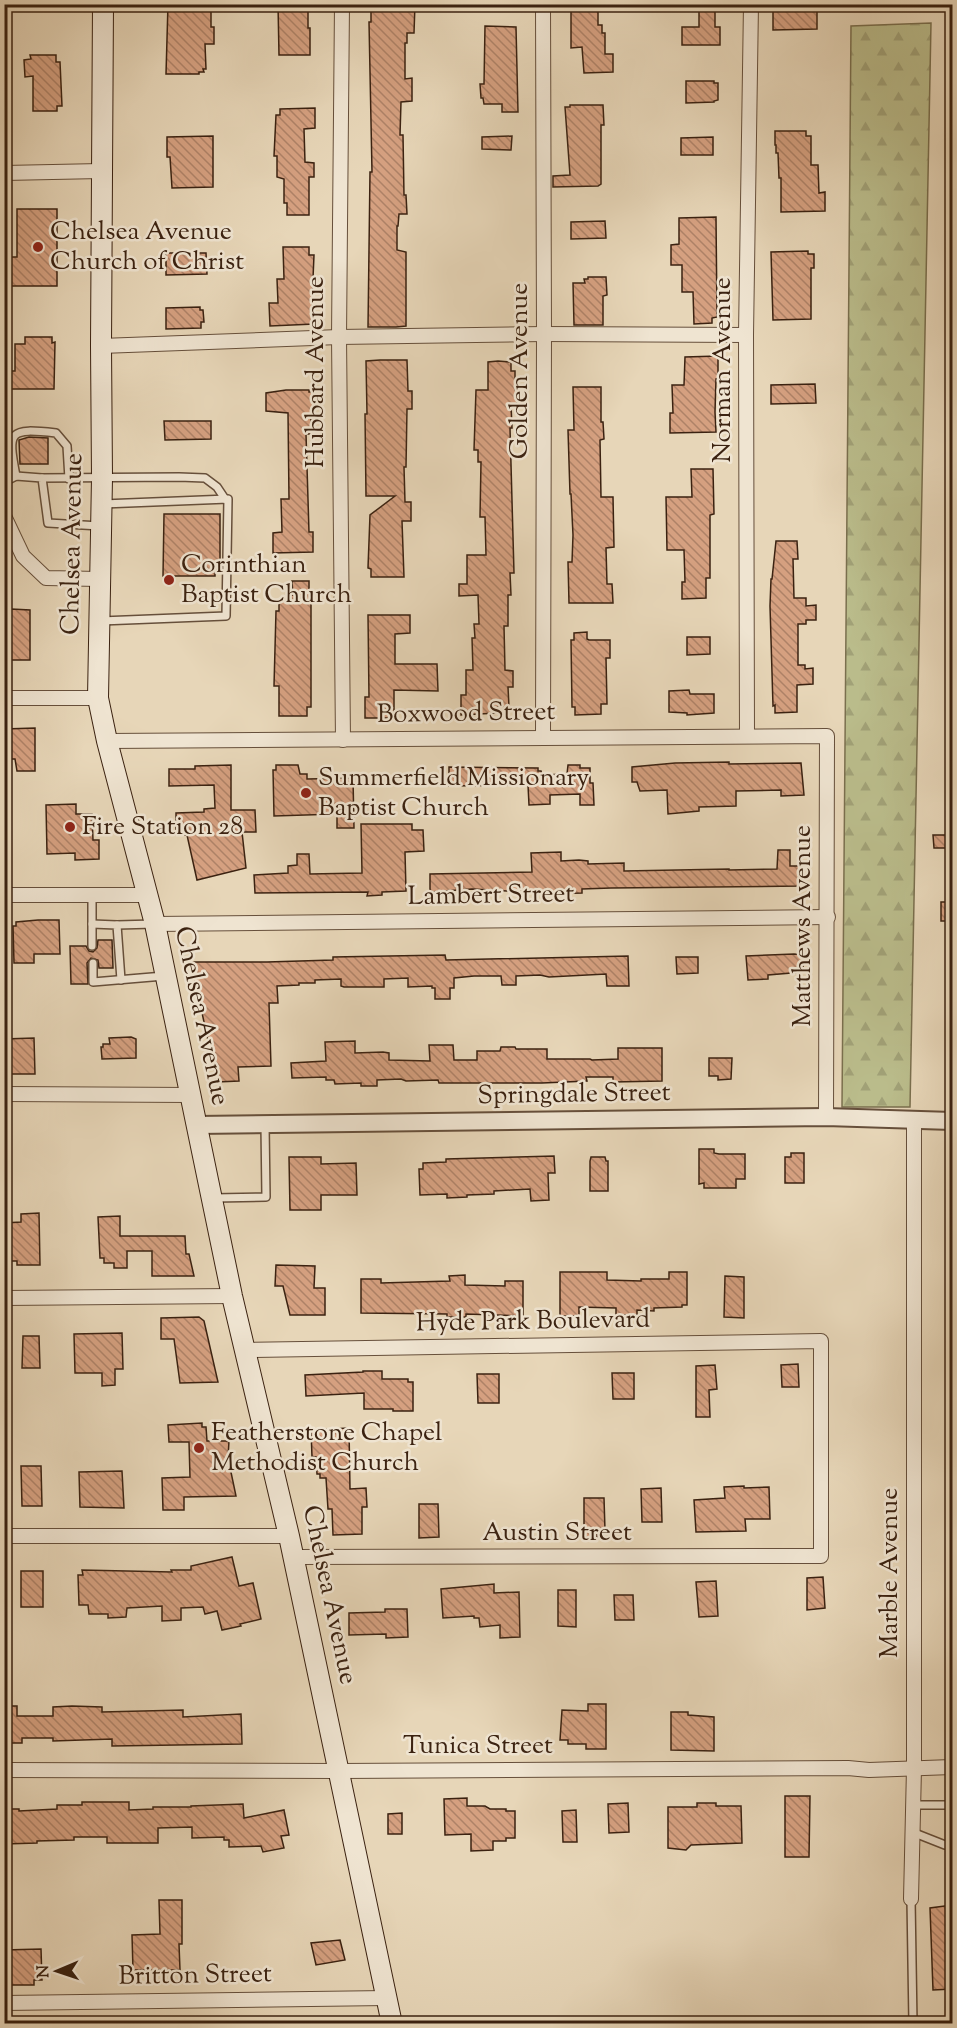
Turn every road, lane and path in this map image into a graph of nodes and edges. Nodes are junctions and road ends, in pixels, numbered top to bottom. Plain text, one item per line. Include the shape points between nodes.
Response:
1 (103, 4) edge
2 (342, 4) edge
3 (543, 4) edge
4 (751, 4) edge
5 (101, 171) junction
6 (4, 173) edge
7 (544, 334) junction
8 (746, 335) junction
9 (339, 337) junction
10 (101, 346) junction
11 (16, 476) junction
12 (42, 478) junction
13 (102, 478) junction
14 (69, 479) junction
15 (4, 482) edge
16 (225, 499) junction
17 (101, 504) junction
18 (4, 516) edge
19 (100, 526) junction
20 (99, 579) junction
21 (99, 621) junction
22 (4, 698) edge
23 (98, 698) junction
24 (747, 735) junction
25 (827, 736) joint
26 (543, 738) junction
27 (343, 740) junction
28 (107, 741) junction
29 (4, 895) edge
30 (92, 895) junction
31 (148, 895) junction
32 (828, 916) junction
33 (92, 924) junction
34 (155, 924) junction
35 (117, 925) junction
36 (92, 946) dead end
37 (93, 963) dead end
38 (165, 976) junction
39 (121, 980) junction
40 (4, 1094) edge
41 (190, 1095) junction
42 (826, 1117) junction
43 (952, 1121) edge
44 (914, 1122) junction
45 (197, 1125) junction
46 (265, 1125) junction
47 (211, 1198) junction
48 (232, 1296) junction
49 (4, 1298) edge
50 (246, 1350) junction
51 (4, 1536) edge
52 (290, 1536) junction
53 (821, 1556) joint
54 (294, 1557) junction
55 (952, 1767) edge
56 (914, 1768) junction
57 (4, 1770) edge
58 (340, 1771) junction
59 (912, 1805) junction
60 (952, 1806) edge
61 (912, 1832) junction
62 (952, 1844) edge
63 (910, 1899) joint
64 (387, 1998) junction
65 (4, 2003) edge
66 (392, 2024) edge
67 (913, 2024) edge

1 - 5 main road, Chelsea Avenue
2 - 9 street, Hubbard Avenue
3 - 7 street, Golden Avenue
4 - 8 street, Norman Avenue
5 - 6 street
5 - 10 main road, Chelsea Avenue
7 - 8 street
7 - 9 street
7 - 26 street, Golden Avenue
8 - 24 street, Norman Avenue
9 - 10 street
9 - 27 street, Hubbard Avenue
10 - 13 main road, Chelsea Avenue
11 - 12 lane
11 - 14 lane via 10,447 19,431 28,430 56,433 67,446
11 - 15 lane
12 - 14 lane
12 - 19 lane via 48,523
13 - 14 lane
13 - 16 lane via 205,478
13 - 17 main road, Chelsea Avenue
16 - 17 lane
16 - 21 lane via 226,616
17 - 19 main road, Chelsea Avenue
18 - 20 street via 23,556 46,578
19 - 20 main road, Chelsea Avenue
20 - 21 main road, Chelsea Avenue
21 - 23 main road, Chelsea Avenue
22 - 23 street
23 - 28 main road, Chelsea Avenue
24 - 25 street, Boxwood Street
24 - 26 street, Boxwood Street
25 - 32 street, Matthews Avenue
26 - 27 street, Boxwood Street
27 - 28 street, Boxwood Street
28 - 31 main road, Chelsea Avenue
29 - 30 street
30 - 31 street
30 - 33 lane
31 - 34 main road, Chelsea Avenue
32 - 34 street, Lambert Street
32 - 42 street, Matthews Avenue
33 - 35 lane
33 - 36 lane
34 - 35 lane
34 - 38 main road, Chelsea Avenue
35 - 39 lane
37 - 39 lane via 93,982
38 - 39 lane
38 - 41 main road, Chelsea Avenue
40 - 41 street
41 - 45 main road, Chelsea Avenue
42 - 44 street, Springdale Street
42 - 46 street, Springdale Street
43 - 44 street, Springdale Street
44 - 56 street, Marble Avenue
45 - 46 street, Springdale Street
45 - 47 main road, Chelsea Avenue
46 - 47 lane via 266,1197
47 - 48 main road, Chelsea Avenue
48 - 49 street
48 - 50 main road, Chelsea Avenue
50 - 52 main road, Chelsea Avenue
50 - 53 street, Hyde Park Boulevard via 821,1341
51 - 52 street
52 - 54 main road, Chelsea Avenue
53 - 54 street, Austin Street
54 - 58 main road, Chelsea Avenue
55 - 56 street, Tunica Street
56 - 58 street, Tunica Street
56 - 59 street, Marble Avenue
57 - 58 street, Tunica Street
58 - 64 main road, Chelsea Avenue
59 - 60 lane
59 - 61 street, Marble Avenue
61 - 62 lane
61 - 63 street, Marble Avenue
63 - 67 lane, Marble Avenue
64 - 65 street, Britton Street
64 - 66 main road, Chelsea Avenue

